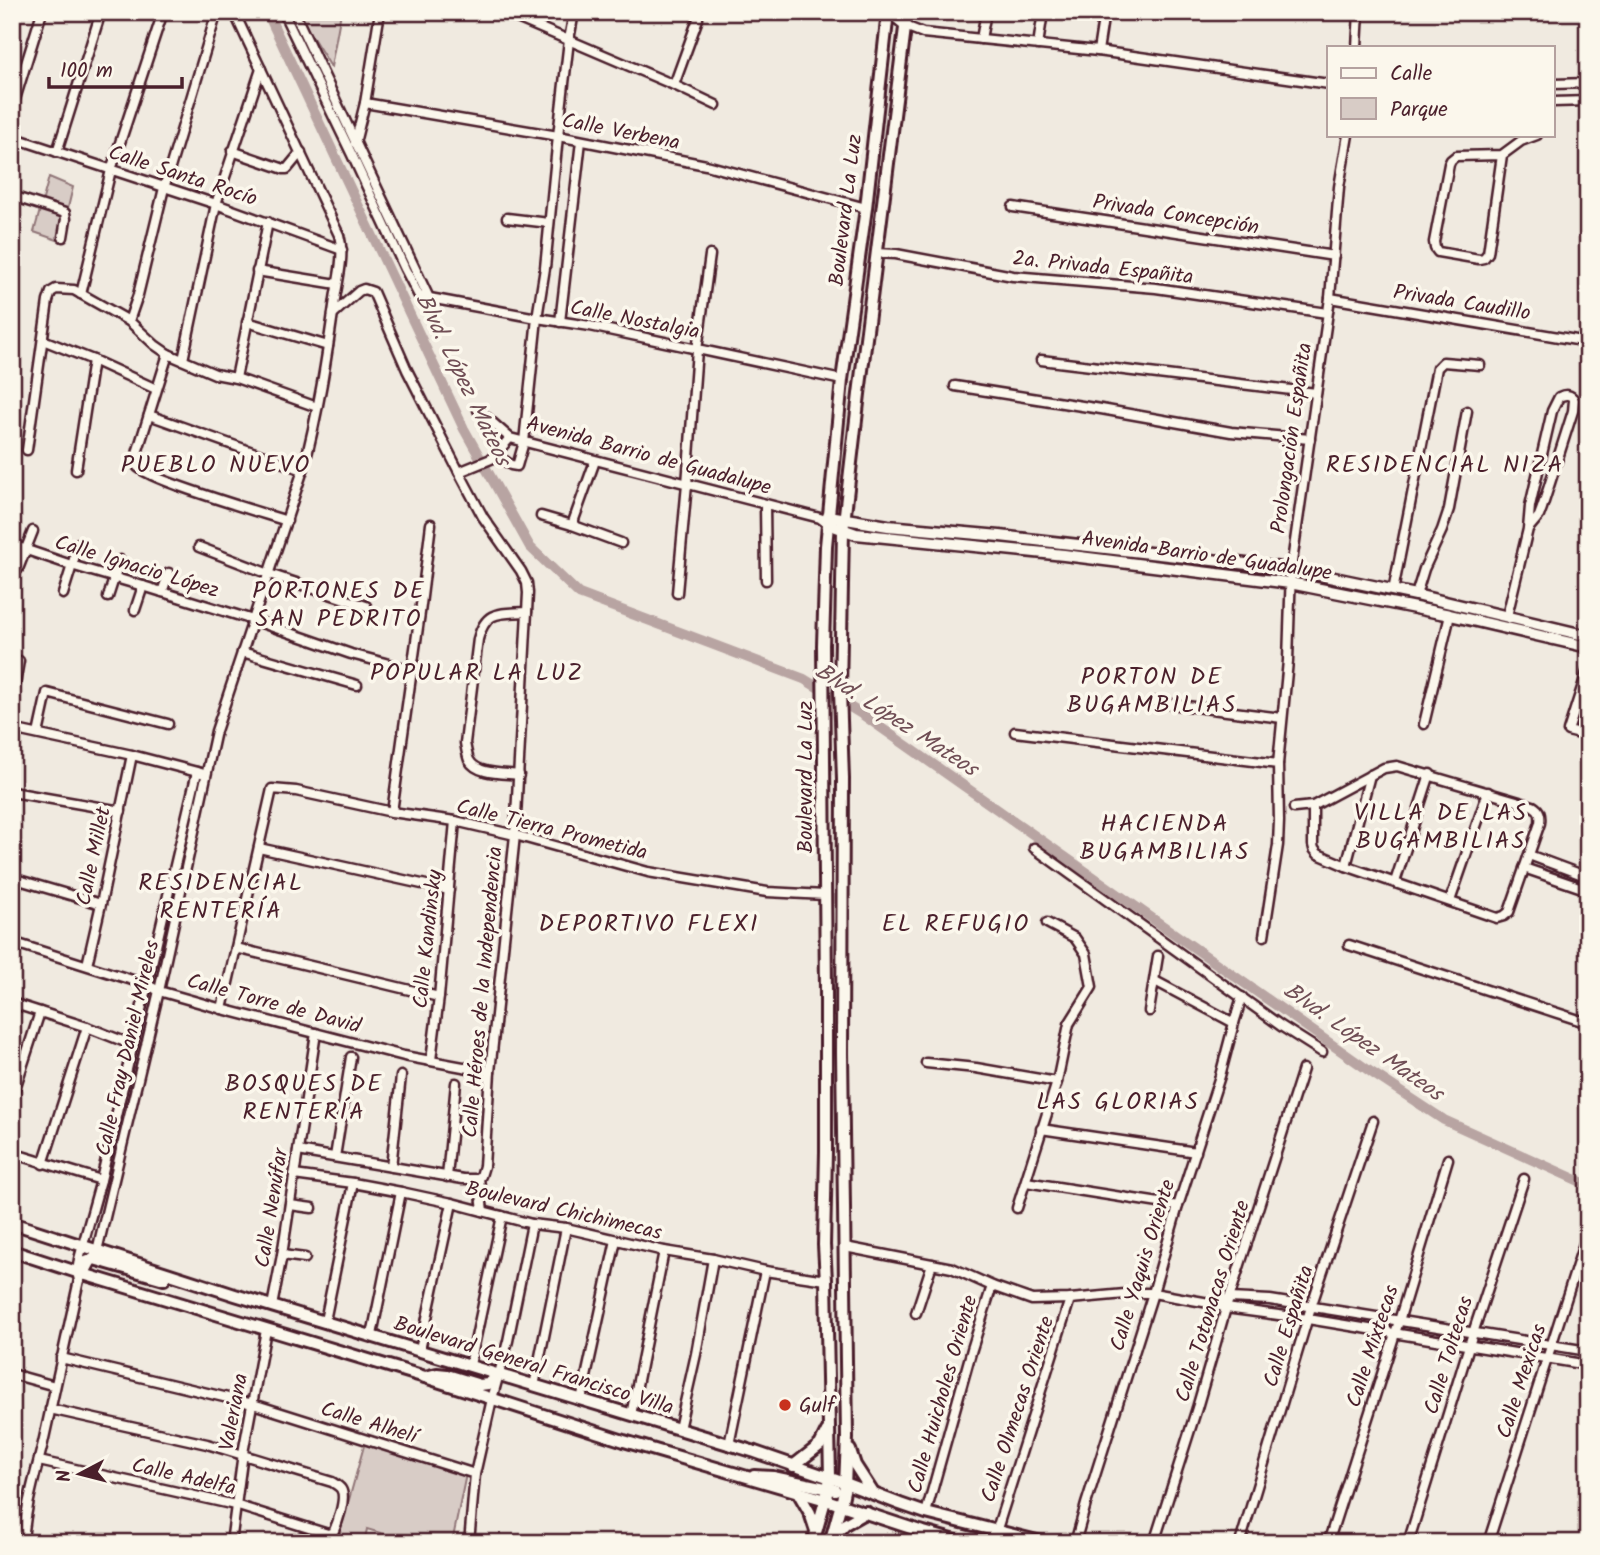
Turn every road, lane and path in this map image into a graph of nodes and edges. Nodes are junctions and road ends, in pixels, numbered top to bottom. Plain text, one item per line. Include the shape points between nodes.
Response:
1 (42, 12) edge
2 (101, 12) edge
3 (217, 12) edge
4 (234, 12) edge
5 (283, 12) edge
6 (294, 12) edge
7 (380, 12) edge
8 (503, 12) edge
9 (574, 12) edge
10 (888, 12) edge
11 (907, 12) edge
12 (986, 12) edge
13 (1044, 12) edge
14 (1104, 12) edge
15 (1359, 12) edge
16 (161, 13) edge
17 (698, 19) dead end
18 (905, 26) junction
19 (981, 39) junction
20 (569, 40) junction
21 (1038, 45) junction
22 (1357, 46) edge
23 (1098, 51) junction
24 (261, 69) junction
25 (1588, 83) edge
26 (1327, 84) edge
27 (1554, 84) edge
28 (1564, 84) junction
29 (674, 85) junction
30 (1588, 101) edge
31 (1554, 102) edge
32 (1563, 102) junction
33 (365, 103) junction
34 (716, 105) dead end
35 (12, 109) edge
36 (558, 136) junction
37 (1348, 136) edge
38 (12, 137) edge
39 (1523, 138) edge
40 (582, 141) junction
41 (355, 142) junction
42 (232, 151) junction
43 (57, 152) junction
44 (301, 152) junction
45 (352, 155) junction
46 (1502, 155) junction
47 (111, 170) junction
48 (164, 188) junction
49 (12, 196) edge
50 (216, 204) junction
51 (1013, 207) dead end
52 (866, 208) junction
53 (507, 218) dead end
54 (268, 222) junction
55 (549, 223) junction
56 (63, 237) dead end
57 (342, 250) junction
58 (876, 253) junction
59 (710, 255) dead end
60 (1334, 256) junction
61 (257, 271) junction
62 (338, 284) junction
63 (81, 294) junction
64 (424, 297) junction
65 (1330, 298) junction
66 (1327, 313) junction
67 (333, 314) junction
68 (537, 318) junction
69 (129, 321) junction
70 (247, 322) junction
71 (560, 322) junction
72 (43, 340) junction
73 (1588, 342) edge
74 (328, 346) junction
75 (697, 350) junction
76 (168, 354) junction
77 (93, 360) junction
78 (183, 360) junction
79 (1041, 360) dead end
80 (1480, 365) dead end
81 (236, 378) junction
82 (842, 380) junction
83 (955, 386) dead end
84 (156, 389) junction
85 (1316, 393) junction
86 (317, 407) junction
87 (478, 410) dead end
88 (1467, 411) dead end
89 (149, 415) junction
90 (510, 438) junction
91 (1310, 439) junction
92 (524, 442) junction
93 (27, 450) dead end
94 (493, 457) junction
95 (595, 460) junction
96 (76, 470) dead end
97 (303, 470) junction
98 (462, 471) junction
99 (687, 484) junction
100 (765, 505) junction
101 (541, 516) dead end
102 (825, 520) junction
103 (287, 521) junction
104 (431, 524) dead end
105 (572, 524) junction
106 (844, 525) junction
107 (1528, 529) junction
108 (33, 531) dead end
109 (79, 543) dead end
110 (621, 543) dead end
111 (12, 545) edge
112 (199, 547) dead end
113 (27, 549) junction
114 (120, 560) dead end
115 (71, 565) junction
116 (18, 569) dead end
117 (1291, 569) junction
118 (169, 573) dead end
119 (269, 574) junction
120 (115, 577) junction
121 (766, 580) dead end
122 (1290, 583) junction
123 (143, 586) junction
124 (1394, 591) junction
125 (162, 592) junction
126 (677, 593) dead end
127 (63, 594) dead end
128 (1416, 595) junction
129 (108, 597) dead end
130 (366, 606) dead end
131 (135, 610) dead end
132 (527, 612) junction
133 (1450, 615) junction
134 (1507, 616) junction
135 (253, 621) junction
136 (1538, 629) junction
137 (1588, 636) edge
138 (823, 645) junction
139 (1588, 647) edge
140 (840, 648) junction
141 (242, 652) junction
142 (19, 661) dead end
143 (1588, 669) edge
144 (412, 670) junction
145 (14, 680) edge
146 (357, 685) dead end
147 (12, 701) edge
148 (1155, 702) dead end
149 (1282, 718) junction
150 (168, 724) dead end
151 (1424, 724) dead end
152 (12, 729) edge
153 (1015, 732) dead end
154 (38, 734) junction
155 (1588, 736) edge
156 (132, 755) junction
157 (1278, 764) junction
158 (197, 772) junction
159 (207, 775) junction
160 (519, 775) junction
161 (1370, 775) junction
162 (1430, 775) junction
163 (12, 792) edge
164 (1488, 792) junction
165 (1313, 806) junction
166 (1294, 808) dead end
167 (121, 811) junction
168 (392, 811) junction
169 (455, 821) junction
170 (515, 835) junction
171 (259, 848) junction
172 (1034, 848) dead end
173 (1529, 855) junction
174 (1346, 866) junction
175 (1524, 868) junction
176 (1588, 877) edge
177 (12, 878) edge
178 (1395, 882) junction
179 (449, 890) junction
180 (1588, 890) edge
181 (825, 895) junction
182 (1450, 901) junction
183 (102, 904) junction
184 (1048, 923) dead end
185 (1264, 936) dead end
186 (12, 942) edge
187 (1349, 945) dead end
188 (236, 948) junction
189 (1158, 956) dead end
190 (87, 965) junction
191 (1154, 981) junction
192 (148, 985) junction
193 (159, 991) junction
194 (439, 997) junction
195 (1242, 997) junction
196 (12, 1003) edge
197 (222, 1009) junction
198 (1149, 1011) dead end
199 (40, 1012) junction
200 (1234, 1023) junction
201 (1588, 1023) edge
202 (87, 1027) junction
203 (316, 1033) junction
204 (133, 1045) junction
205 (1322, 1052) dead end
206 (351, 1057) dead end
207 (431, 1060) junction
208 (926, 1063) dead end
209 (1303, 1069) dead end
210 (490, 1072) junction
211 (401, 1076) dead end
212 (1057, 1082) junction
213 (456, 1083) dead end
214 (12, 1097) edge
215 (1373, 1121) dead end
216 (1041, 1129) junction
217 (298, 1152) junction
218 (1196, 1152) junction
219 (12, 1153) edge
220 (335, 1157) junction
221 (1448, 1159) dead end
222 (43, 1164) junction
223 (484, 1166) joint
224 (391, 1167) junction
225 (294, 1174) junction
226 (447, 1177) junction
227 (479, 1178) junction
228 (1524, 1179) dead end
229 (101, 1180) junction
230 (1026, 1182) junction
231 (353, 1183) junction
232 (401, 1192) junction
233 (452, 1203) junction
234 (290, 1205) junction
235 (1178, 1206) junction
236 (312, 1208) dead end
237 (1017, 1208) dead end
238 (483, 1211) junction
239 (502, 1216) junction
240 (12, 1223) edge
241 (532, 1224) junction
242 (566, 1228) junction
243 (1588, 1231) edge
244 (616, 1240) junction
245 (83, 1247) junction
246 (845, 1247) junction
247 (12, 1251) edge
248 (664, 1251) junction
249 (96, 1255) junction
250 (282, 1255) junction
251 (305, 1258) dead end
252 (713, 1259) junction
253 (932, 1264) junction
254 (765, 1271) junction
255 (80, 1276) junction
256 (826, 1280) junction
257 (992, 1286) junction
258 (1153, 1293) junction
259 (1230, 1298) junction
260 (1070, 1299) junction
261 (1209, 1303) junction
262 (272, 1306) junction
263 (1311, 1307) junction
264 (1226, 1308) junction
265 (916, 1313) dead end
266 (1308, 1319) junction
267 (325, 1321) junction
268 (1399, 1321) junction
269 (266, 1330) junction
270 (1394, 1333) junction
271 (1473, 1333) junction
272 (372, 1335) junction
273 (1551, 1345) junction
274 (1469, 1346) junction
275 (420, 1350) junction
276 (1588, 1351) edge
277 (61, 1357) junction
278 (1546, 1359) junction
279 (1588, 1365) edge
280 (470, 1366) junction
281 (12, 1374) edge
282 (499, 1376) junction
283 (425, 1377) junction
284 (55, 1386) junction
285 (534, 1386) junction
286 (492, 1399) junction
287 (581, 1400) junction
288 (253, 1404) junction
289 (50, 1409) junction
290 (631, 1415) junction
291 (828, 1428) junction
292 (679, 1429) junction
293 (847, 1437) junction
294 (729, 1445) junction
295 (243, 1454) junction
296 (39, 1461) junction
297 (793, 1466) junction
298 (475, 1474) junction
299 (743, 1477) junction
300 (830, 1477) junction
301 (844, 1487) junction
302 (797, 1492) junction
303 (873, 1493) junction
304 (827, 1495) junction
305 (900, 1504) junction
306 (235, 1505) junction
307 (841, 1505) junction
308 (866, 1512) junction
309 (926, 1513) junction
310 (997, 1530) junction
311 (920, 1531) junction
312 (815, 1538) edge
313 (831, 1541) edge
314 (23, 1543) edge
315 (231, 1543) edge
316 (469, 1543) edge
317 (916, 1543) edge
318 (963, 1543) edge
319 (1045, 1543) edge
320 (1075, 1543) edge
321 (1154, 1543) edge
322 (1240, 1543) edge
323 (1328, 1543) edge
324 (1408, 1543) edge
325 (1488, 1543) edge

1 - 35 street
2 - 43 street
3 - 48 street
4 - 24 street
5 - 45 street
6 - 41 street
7 - 33 street
8 - 20 street
9 - 20 street
10 - 18 street
10 - 52 main road, Boulevard La Luz
11 - 18 main road, Boulevard La Luz
12 - 19 street
13 - 21 street
14 - 23 street
15 - 22 street
16 - 47 street
17 - 29 street
18 - 19 street via 923,33
18 - 58 main road, Boulevard La Luz
19 - 21 street
20 - 29 street
20 - 36 street
21 - 23 street
23 - 26 street
24 - 42 street
24 - 44 street
25 - 28 street
27 - 28 street
28 - 32 street
29 - 34 street
30 - 32 street
31 - 32 street
33 - 36 street, Calle Verbena
33 - 41 street
36 - 40 street, Calle Verbena
36 - 55 street
37 - 60 street, Prolongación Españita
38 - 43 street, Calle Santa Rocío
39 - 46 street
40 - 52 street, Calle Verbena via 706,165
40 - 71 street
41 - 45 street
41 - 64 street
42 - 44 street via 284,169
42 - 50 street
43 - 47 street, Calle Santa Rocío
44 - 57 street via 340,235
45 - 64 street via 405,270
46 - 46 street via 1451,160 1434,242 1438,252 1479,259 1488,253
47 - 48 street, Calle Santa Rocío
47 - 63 street
48 - 50 street, Calle Santa Rocío
48 - 69 street
49 - 56 street via 65,213
50 - 54 street, Calle Santa Rocío
50 - 78 street
51 - 60 street, Privada Concepción
52 - 82 main road, Boulevard La Luz
53 - 55 street
54 - 57 street, Calle Santa Rocío
54 - 61 street
55 - 68 street
57 - 62 street, Calle Fray Daniel Mireles
58 - 66 street, 2a. Privada Españita via 1013,276 1156,288
58 - 106 main road, Boulevard La Luz
59 - 75 street
60 - 65 street, Prolongación Españita
61 - 62 street
61 - 70 street
62 - 67 street, Calle Fray Daniel Mireles
63 - 69 street
63 - 72 street via 74,290 51,292
64 - 68 street, Calle Nostalgia
65 - 66 street, Prolongación Españita
65 - 73 street, Privada Caudillo
66 - 85 street, Prolongación Españita
67 - 74 street, Calle Fray Daniel Mireles
67 - 98 street, Calle Héroes de la Independencia via 359,291 373,292 407,370
68 - 71 street, Calle Nostalgia
68 - 92 street
69 - 76 street
70 - 74 street
70 - 81 street
71 - 75 street, Calle Nostalgia
72 - 77 street
72 - 93 street
74 - 86 street, Calle Fray Daniel Mireles
75 - 82 street, Calle Nostalgia
75 - 99 street
76 - 78 street
76 - 84 street
77 - 84 street
77 - 96 street
78 - 81 street
79 - 85 street
80 - 124 street via 1443,362 1437,368
81 - 86 street
82 - 102 main road, Boulevard La Luz
83 - 91 street via 1231,432
84 - 89 street
85 - 91 street, Prolongación Españita
86 - 97 street, Calle Fray Daniel Mireles
87 - 90 street, Avenida Barrio de Guadalupe
88 - 128 street via 1449,509
89 - 97 street
89 - 103 street via 138,450 138,467 227,503
90 - 92 street, Avenida Barrio de Guadalupe
90 - 94 street
91 - 117 street, Prolongación Españita
92 - 94 street via 517,466
92 - 95 street, Avenida Barrio de Guadalupe
94 - 98 street
95 - 99 street, Avenida Barrio de Guadalupe
95 - 105 street
97 - 103 street, Calle Fray Daniel Mireles
98 - 132 street, Calle Héroes de la Independencia via 483,517 522,571 527,583
99 - 100 street, Avenida Barrio de Guadalupe
99 - 126 street
100 - 102 street, Avenida Barrio de Guadalupe
100 - 121 street
101 - 105 street
102 - 106 street, Avenida Barrio de Guadalupe
102 - 138 main road, Boulevard La Luz
103 - 119 street, Calle Fray Daniel Mireles
104 - 144 street
105 - 110 street
106 - 117 street, Avenida Barrio de Guadalupe via 1000,536
106 - 122 street, Avenida Barrio de Guadalupe via 856,534
106 - 140 main road, Boulevard La Luz
107 - 107 street via 1552,411 1559,397 1569,396 1574,400 1573,411 1539,516
107 - 134 street
108 - 113 street
109 - 115 street
111 - 113 street, Calle Ignacio López
112 - 119 street
113 - 115 street, Calle Ignacio López
113 - 116 street
114 - 120 street
115 - 120 street, Calle Ignacio López
115 - 127 street
117 - 122 street, Prolongación Españita
117 - 124 street, Avenida Barrio de Guadalupe
118 - 125 street
119 - 130 street
119 - 135 street, Calle Fray Daniel Mireles
120 - 123 street, Calle Ignacio López
120 - 129 street
122 - 133 street, Avenida Barrio de Guadalupe
122 - 149 street, Prolongación Españita
123 - 125 street, Calle Ignacio López
123 - 131 street
124 - 128 street, Avenida Barrio de Guadalupe
125 - 135 street, Calle Ignacio López
128 - 134 street, Avenida Barrio de Guadalupe
132 - 160 street, Calle Héroes de la Independencia
132 - 160 street via 492,616 481,626 465,743 476,767
133 - 136 street, Avenida Barrio de Guadalupe
133 - 151 street
134 - 136 street, Avenida Barrio de Guadalupe
135 - 141 street, Calle Fray Daniel Mireles
135 - 144 street, Calle Ignacio López
136 - 137 street, Avenida Barrio de Guadalupe
136 - 139 street, Avenida Barrio de Guadalupe
138 - 140 main road
138 - 181 main road, Boulevard La Luz
140 - 246 main road, Boulevard La Luz
141 - 146 street
141 - 159 street, Calle Fray Daniel Mireles
142 - 145 street
143 - 155 street via 1568,731
144 - 168 street
145 - 147 street
148 - 149 street
149 - 157 street, Prolongación Españita
150 - 154 street via 47,692
152 - 154 street
153 - 157 street
154 - 156 street
156 - 158 street
156 - 167 street, Calle Millet
157 - 185 street, Prolongación Españita via 1279,832
158 - 159 street
158 - 192 street, Calle Fray Daniel Mireles
159 - 193 street, Calle Fray Daniel Mireles
160 - 170 street, Calle Héroes de la Independencia
161 - 162 street via 1390,766
161 - 165 street
161 - 174 street
162 - 164 street
162 - 178 street
163 - 167 street
164 - 173 street via 1540,813
164 - 182 street
165 - 166 street
165 - 174 street via 1316,852
167 - 183 street, Calle Millet
168 - 169 street, Calle Tierra Prometida
168 - 171 street, Calle Tierra Prometida via 272,789
169 - 170 street, Calle Tierra Prometida
169 - 179 street, Calle Kandinsky
170 - 181 street, Calle Tierra Prometida via 648,872 767,892
170 - 210 street, Calle Héroes de la Independencia
171 - 179 street
171 - 188 street
172 - 195 street
173 - 175 street
173 - 176 street
174 - 178 street
175 - 180 street
175 - 182 street via 1504,916 1493,917
177 - 183 street
178 - 182 street
179 - 194 street, Calle Kandinsky
181 - 256 main road, Boulevard La Luz
183 - 190 street, Calle Millet
184 - 212 street via 1075,938 1086,954 1092,987 1069,1024
186 - 190 street, Calle Torre de David
187 - 201 street
188 - 194 street
188 - 197 street
189 - 191 street
190 - 192 street, Calle Torre de David
191 - 198 street
191 - 200 street
192 - 193 street, Calle Torre de David
192 - 204 street, Calle Fray Daniel Mireles
193 - 197 street, Calle Torre de David
193 - 249 street, Calle Fray Daniel Mireles
194 - 207 street, Calle Kandinsky
195 - 200 street, Calle Yaquis Oriente
195 - 205 street
196 - 199 street
197 - 203 street, Calle Torre de David
199 - 202 street
199 - 214 street
200 - 218 street, Calle Yaquis Oriente
202 - 204 street
202 - 222 street
203 - 207 street, Calle Torre de David
203 - 217 street, Calle Nenúfar
204 - 229 street, Calle Fray Daniel Mireles
206 - 220 street
207 - 210 street, Calle Torre de David
208 - 212 street
209 - 259 street, Calle Totonacas Oriente
210 - 223 street, Calle Héroes de la Independencia
211 - 224 street
212 - 216 street
213 - 226 street
215 - 263 street, Calle Españita
216 - 218 street
216 - 230 street
217 - 220 street, Boulevard Chichimecas
217 - 225 street, Calle Nenúfar
218 - 235 street, Calle Yaquis Oriente
219 - 222 street
220 - 224 street, Boulevard Chichimecas
221 - 268 street, Calle Mixtecas
222 - 229 street
223 - 227 street, Boulevard Chichimecas
224 - 226 street, Boulevard Chichimecas
225 - 231 street, Boulevard Chichimecas
225 - 234 street, Calle Nenúfar
226 - 227 street, Boulevard Chichimecas
227 - 238 street
228 - 271 street, Calle Toltecas
229 - 245 street, Calle Fray Daniel Mireles
230 - 235 street
230 - 237 street
231 - 232 street, Boulevard Chichimecas
231 - 267 street
232 - 233 street, Boulevard Chichimecas
232 - 272 street
233 - 238 street, Boulevard Chichimecas
233 - 275 street
234 - 236 street
234 - 250 street, Calle Nenúfar
235 - 258 street, Calle Yaquis Oriente
238 - 239 street, Boulevard Chichimecas
239 - 241 street, Boulevard Chichimecas
239 - 280 street
240 - 245 main road, Boulevard General Francisco Villa
241 - 242 street, Boulevard Chichimecas
241 - 282 street
242 - 244 street, Boulevard Chichimecas
242 - 285 street
243 - 273 street, Calle Mexicas
244 - 248 street, Boulevard Chichimecas
244 - 287 street
245 - 249 main road, Boulevard General Francisco Villa
245 - 255 street, Calle Fray Daniel Mireles
246 - 253 street
246 - 293 main road, Boulevard La Luz
247 - 255 main road, Boulevard General Francisco Villa
248 - 252 street, Boulevard Chichimecas
248 - 290 street
249 - 255 main road via 86,1262
249 - 262 main road, Boulevard General Francisco Villa
250 - 251 street
250 - 262 street, Calle Nenúfar
252 - 254 street, Boulevard Chichimecas
252 - 292 street
253 - 257 street
253 - 265 street
254 - 256 street, Boulevard Chichimecas
254 - 294 street
255 - 269 main road, Boulevard General Francisco Villa
255 - 277 street, Calle Fray Daniel Mireles
256 - 291 main road, Boulevard La Luz
257 - 260 street via 1032,1300
257 - 309 street, Calle Huicholes Oriente
258 - 260 street
258 - 261 street
258 - 320 street, Calle Yaquis Oriente
259 - 261 street
259 - 263 street via 1262,1298
259 - 264 street, Calle Totonacas Oriente
260 - 310 street, Calle Olmecas Oriente
261 - 264 street
262 - 267 main road, Boulevard General Francisco Villa
263 - 266 street, Calle Españita
263 - 268 street
264 - 266 street
264 - 321 street, Calle Totonacas Oriente
266 - 270 street
266 - 322 street, Calle Españita
267 - 272 main road, Boulevard General Francisco Villa
268 - 270 street, Calle Mixtecas
268 - 271 street
269 - 283 main road, Boulevard General Francisco Villa
269 - 288 street, Valeriana
270 - 274 street
270 - 323 street, Calle Mixtecas
271 - 273 street
271 - 274 street, Calle Toltecas
272 - 275 main road, Boulevard General Francisco Villa
273 - 276 street
273 - 278 street, Calle Mexicas
274 - 278 street
274 - 324 street, Calle Toltecas
275 - 280 main road, Boulevard General Francisco Villa
277 - 284 street, Calle Fray Daniel Mireles
277 - 288 street, Calle Alhelí
278 - 279 street
278 - 325 street, Calle Mexicas
280 - 282 main road, Boulevard General Francisco Villa
281 - 284 street
282 - 283 main road via 480,1385 447,1375
282 - 285 main road, Boulevard General Francisco Villa
282 - 286 street
283 - 286 main road, Boulevard General Francisco Villa
284 - 289 street, Calle Fray Daniel Mireles
285 - 287 main road, Boulevard General Francisco Villa
286 - 298 street
286 - 299 main road, Boulevard General Francisco Villa
287 - 290 main road, Boulevard General Francisco Villa
288 - 295 street, Valeriana
288 - 298 street, Calle Alhelí
289 - 295 street
289 - 296 street, Calle Fray Daniel Mireles
290 - 292 main road, Boulevard General Francisco Villa
291 - 297 main road via 820,1445
291 - 300 main road, Boulevard La Luz
292 - 294 main road, Boulevard General Francisco Villa
293 - 301 main road, Boulevard La Luz
293 - 303 main road via 855,1465
294 - 297 main road, Boulevard General Francisco Villa
295 - 306 street, Valeriana
295 - 306 street, Calle Adelfa via 332,1482 343,1492 341,1507 336,1527 328,1534
296 - 306 street, Calle Adelfa
296 - 314 street, Calle Fray Daniel Mireles
297 - 300 main road, Boulevard General Francisco Villa
298 - 316 street
299 - 302 main road, Boulevard General Francisco Villa
299 - 304 main road via 773,1477
300 - 301 main road, Boulevard General Francisco Villa
300 - 304 main road, Boulevard La Luz
301 - 303 main road, Boulevard General Francisco Villa
301 - 304 main road
301 - 305 main road via 881,1502
301 - 307 main road, Boulevard La Luz
302 - 304 main road, Boulevard General Francisco Villa
302 - 312 main road via 806,1505
303 - 305 main road, Boulevard General Francisco Villa
304 - 307 main road, Boulevard General Francisco Villa
304 - 312 main road, Boulevard La Luz
305 - 309 main road, Boulevard General Francisco Villa
306 - 315 street, Valeriana
307 - 308 main road, Boulevard General Francisco Villa
307 - 313 main road, Boulevard La Luz
308 - 311 main road, Boulevard General Francisco Villa
308 - 313 main road via 845,1524
309 - 310 main road, Boulevard General Francisco Villa
310 - 319 main road, Boulevard General Francisco Villa
311 - 317 street
311 - 318 main road, Boulevard General Francisco Villa

